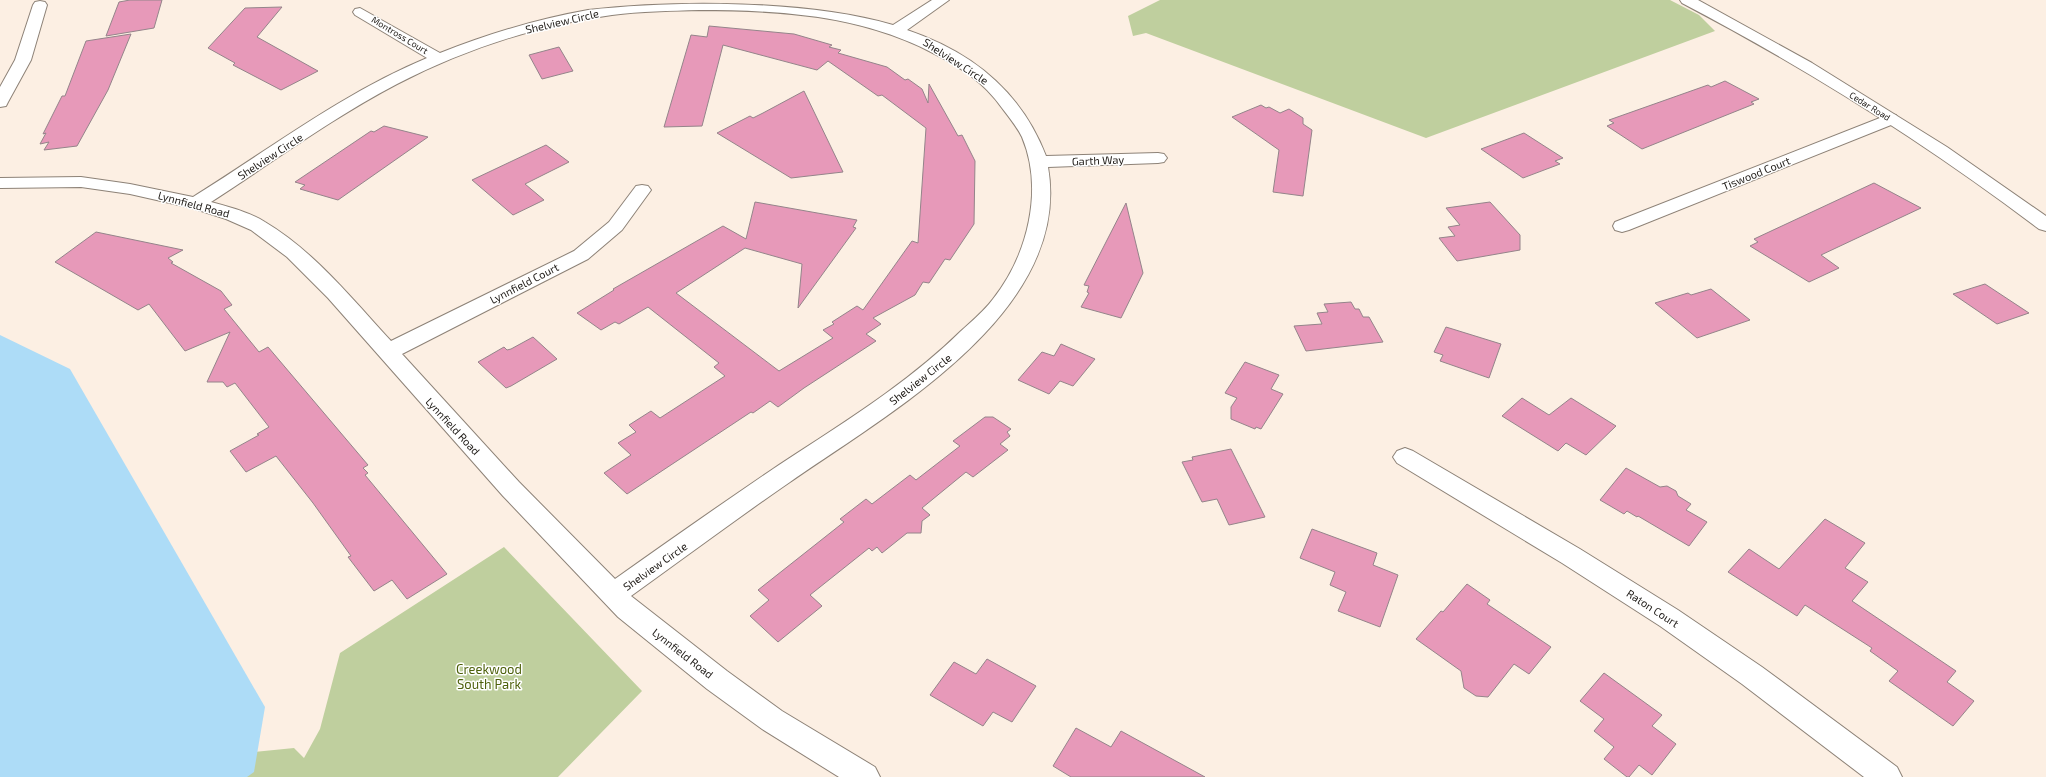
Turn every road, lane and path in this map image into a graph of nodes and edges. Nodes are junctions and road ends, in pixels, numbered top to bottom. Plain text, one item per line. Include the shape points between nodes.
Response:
1 (942, 0) edge
2 (1687, 0) edge
3 (40, 5) dead end
4 (360, 12) dead end
5 (898, 29) junction
6 (440, 59) junction
7 (0, 102) edge
8 (1890, 119) junction
9 (1158, 158) dead end
10 (1037, 162) junction
11 (0, 182) edge
12 (642, 190) dead end
13 (196, 203) junction
14 (2046, 225) edge
15 (1622, 226) dead end
16 (387, 352) junction
17 (1405, 457) dead end
18 (613, 595) junction
19 (865, 777) edge
20 (1887, 777) edge

1 - 5 street
2 - 8 street, Cedar Road via 1724,18 1806,66
3 - 7 street via 22,60
4 - 6 street, Montross Court
5 - 6 street, Shelview Circle via 847,14 795,6 748,2 659,4 564,19 478,43
5 - 10 street, Shelview Circle via 932,44 990,83 1002,95 1030,136
6 - 13 street, Shelview Circle via 393,80 338,111
8 - 14 street, Cedar Road via 1945,153
8 - 15 street, Tiswood Court
9 - 10 street, Garth Way
10 - 18 street, Shelview Circle via 1042,198 1035,235 1027,258 1002,302 953,354 881,409
11 - 13 street, Lynnfield Road via 81,182
12 - 16 street, Lynnfield Court via 627,215 608,236 581,255
13 - 16 street, Lynnfield Road via 258,226 294,253 335,293
16 - 18 street, Lynnfield Road via 511,489
17 - 20 street, Raton Court via 1590,567 1670,618 1768,687
18 - 19 street, Lynnfield Road via 627,609 747,702

